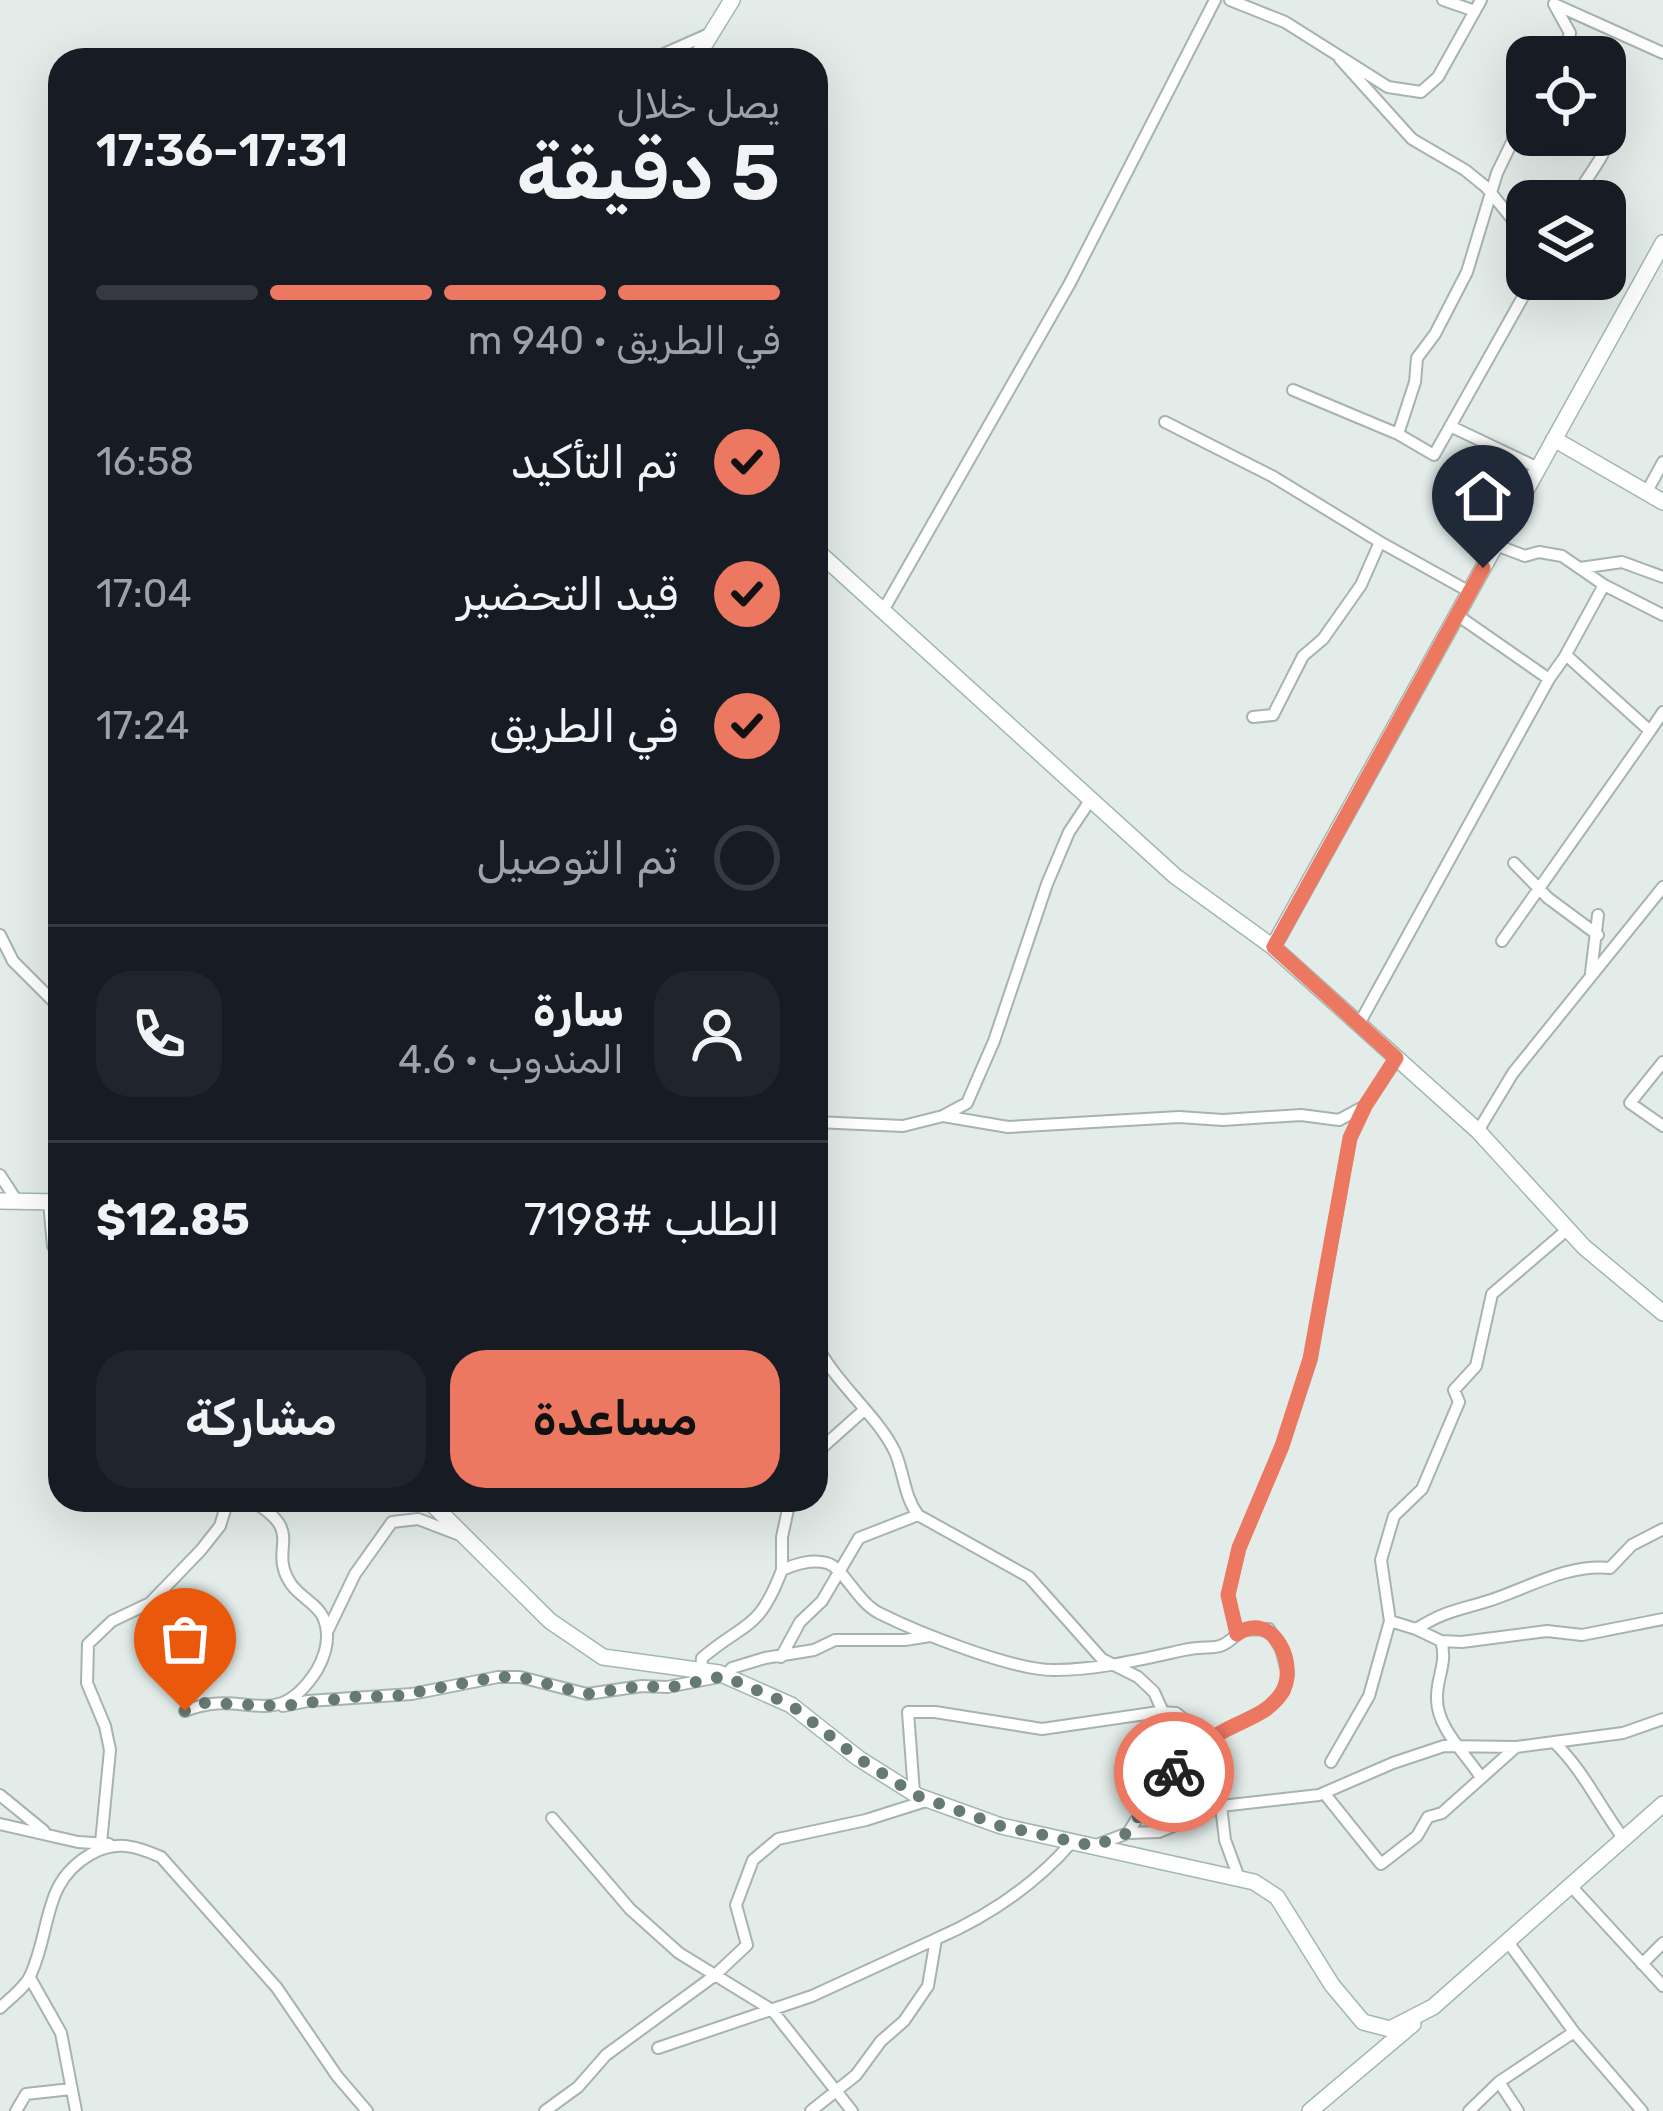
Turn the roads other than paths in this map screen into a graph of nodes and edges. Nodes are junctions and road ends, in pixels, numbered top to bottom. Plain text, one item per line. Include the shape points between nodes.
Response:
1 (732, 0) edge
2 (1215, 0) edge
3 (1230, 0) edge
4 (1443, 0) edge
5 (1552, 1) edge
6 (1478, 5) edge
7 (709, 34) junction
8 (1569, 36) edge
9 (677, 48) edge
10 (701, 48) edge
11 (1336, 53) junction
12 (1663, 53) edge
13 (1506, 155) edge
14 (1492, 194) junction
15 (1506, 211) edge
16 (1663, 243) edge
17 (1521, 300) edge
18 (1293, 390) dead end
19 (1165, 422) dead end
20 (1450, 427) junction
21 (1398, 434) junction
22 (1554, 440) junction
23 (1663, 462) edge
24 (1538, 468) junction
25 (1646, 493) junction
26 (1663, 502) edge
27 (1380, 542) junction
28 (1496, 544) junction
29 (828, 560) edge
30 (1578, 568) junction
31 (1663, 577) edge
32 (1604, 585) junction
33 (1470, 592) junction
34 (884, 609) junction
35 (1663, 615) edge
36 (1457, 616) junction
37 (1564, 658) junction
38 (1549, 680) junction
39 (1663, 712) edge
40 (1253, 717) dead end
41 (1650, 731) junction
42 (1091, 799) junction
43 (1514, 862) dead end
44 (1663, 887) edge
45 (1539, 890) junction
46 (1652, 901) junction
47 (1663, 910) edge
48 (1598, 915) dead end
49 (0, 935) edge
50 (1598, 935) junction
51 (1502, 941) dead end
52 (1274, 947) junction
53 (1591, 976) junction
54 (48, 996) edge
55 (1359, 1024) junction
56 (1396, 1058) junction
57 (1663, 1062) edge
58 (1365, 1106) junction
59 (944, 1116) junction
60 (828, 1123) edge
61 (1663, 1126) edge
62 (1478, 1131) junction
63 (0, 1175) edge
64 (8, 1201) edge
65 (48, 1201) edge
66 (1568, 1229) junction
67 (1663, 1313) edge
68 (828, 1367) edge
69 (863, 1411) junction
70 (828, 1443) edge
71 (224, 1512) edge
72 (271, 1512) edge
73 (440, 1512) edge
74 (787, 1512) edge
75 (918, 1515) junction
76 (1663, 1529) edge
77 (463, 1536) junction
78 (782, 1570) junction
79 (839, 1571) junction
80 (1663, 1619) edge
81 (1390, 1621) junction
82 (1416, 1629) junction
83 (327, 1633) junction
84 (1237, 1634) junction
85 (933, 1636) junction
86 (1441, 1641) junction
87 (782, 1657) junction
88 (1110, 1664) junction
89 (700, 1671) junction
90 (724, 1676) junction
91 (284, 1706) junction
92 (185, 1711) dead end
93 (1161, 1712) junction
94 (1663, 1719) edge
95 (1210, 1741) junction
96 (1554, 1742) junction
97 (1459, 1746) junction
98 (1516, 1747) junction
99 (1199, 1751) junction
100 (1331, 1762) dead end
101 (1480, 1776) junction
102 (1324, 1793) junction
103 (0, 1795) edge
104 (921, 1796) junction
105 (1663, 1804) edge
106 (1221, 1806) junction
107 (552, 1818) dead end
108 (0, 1824) edge
109 (1128, 1833) junction
110 (51, 1835) junction
111 (1624, 1839) junction
112 (1072, 1841) junction
113 (107, 1844) junction
114 (1094, 1846) junction
115 (1239, 1878) junction
116 (1571, 1886) junction
117 (935, 1939) junction
118 (1508, 1942) junction
119 (1663, 1943) edge
120 (1642, 1964) junction
121 (715, 1976) junction
122 (30, 1978) junction
123 (0, 1985) edge
124 (1663, 1986) edge
125 (13, 1995) junction
126 (1433, 2007) junction
127 (0, 2008) edge
128 (772, 2010) junction
129 (1574, 2032) junction
130 (658, 2048) dead end
131 (1499, 2082) junction
132 (71, 2089) junction
133 (836, 2091) junction
134 (16, 2111) edge
135 (76, 2111) edge
136 (367, 2111) edge
137 (545, 2111) edge
138 (811, 2111) edge
139 (853, 2111) edge
140 (1310, 2111) edge
141 (1469, 2111) edge
142 (1518, 2111) edge
143 (1642, 2111) edge

1 - 7 street
2 - 34 street via 1070,283
3 - 11 street
4 - 6 street
5 - 8 street
5 - 12 street
6 - 11 street via 1421,92 1388,87
7 - 9 street
7 - 10 street
11 - 14 street via 1412,139
13 - 14 street
14 - 15 street
14 - 21 street via 1467,272 1417,358
16 - 22 street
17 - 20 street
18 - 21 street
19 - 27 street
20 - 21 street via 1434,455
20 - 24 street
22 - 24 street
22 - 25 street
23 - 25 street
24 - 28 street
25 - 26 street
27 - 33 street
27 - 40 street via 1361,585 1304,656 1273,715
28 - 30 street via 1526,556 1562,556
28 - 33 street
29 - 34 street
30 - 31 street via 1622,562
30 - 32 street
32 - 35 street
32 - 37 street
33 - 36 street
34 - 42 street
36 - 38 street
36 - 52 street
37 - 38 street
37 - 41 street
38 - 55 street
39 - 41 street
41 - 45 street
42 - 52 street via 1175,876
42 - 59 street via 1046,884 967,1103
43 - 45 street
44 - 46 street
45 - 50 street
45 - 51 street
46 - 47 street
46 - 53 street
48 - 50 street
49 - 54 street
50 - 53 street
52 - 55 street
53 - 62 street
55 - 56 street
56 - 58 street
56 - 62 street
57 - 61 street via 1630,1102
58 - 59 street via 1339,1120 1179,1117 1008,1127
58 - 84 street via 1350,1138 1310,1359 1239,1548 1228,1595
59 - 60 street via 903,1126
62 - 66 street
63 - 64 street
64 - 65 street
66 - 67 street
66 - 81 street via 1492,1294 1476,1366 1454,1390 1459,1402 1436,1462 1394,1516 1381,1560
68 - 69 street
69 - 70 street
69 - 75 street via 894,1450
71 - 113 street via 150,1603 88,1644 87,1683 110,1750
72 - 83 street via 283,1532 284,1573 322,1612
73 - 77 street
74 - 78 street
75 - 79 street via 860,1538
75 - 88 street via 1028,1577
76 - 82 street via 1610,1568 1548,1576
77 - 83 street via 418,1519 392,1522
77 - 89 street via 550,1621 603,1657
78 - 79 street via 814,1562
78 - 89 street via 757,1621 702,1658
79 - 85 street via 861,1603
79 - 87 street
80 - 86 street via 1582,1635
81 - 82 street
81 - 100 street via 1369,1696
82 - 86 street
83 - 91 street via 323,1659
84 - 88 street via 1226,1647
84 - 95 street via 1269,1629 1288,1675 1267,1709
85 - 87 street via 847,1638
85 - 88 street via 1032,1668
86 - 97 street via 1438,1717
87 - 90 street
88 - 93 street via 1154,1692
89 - 90 street
90 - 91 street via 587,1694 497,1677
90 - 104 street via 791,1705
91 - 92 street via 203,1703
93 - 95 street via 1176,1713
93 - 99 street
93 - 104 street via 1042,1729 908,1712
94 - 96 street
95 - 99 street
95 - 106 street
96 - 98 street
96 - 111 street
97 - 98 street
97 - 101 street
97 - 102 street
98 - 101 street
99 - 109 street via 1157,1787
101 - 102 street via 1381,1864
102 - 106 street
103 - 110 street
104 - 112 street
104 - 121 street via 866,1820 778,1839 753,1860 736,1905 747,1945
105 - 111 street
106 - 109 street via 1159,1832
106 - 115 street
107 - 121 street via 631,1909
108 - 110 street
109 - 114 street
110 - 113 street
111 - 116 street
112 - 114 street
112 - 117 street via 1042,1876
113 - 122 street via 59,1878
113 - 136 street via 161,1858 277,1988
114 - 115 street
115 - 126 street via 1277,1898 1363,2022 1390,2030
116 - 118 street
116 - 120 street
117 - 128 street
117 - 133 street via 928,1986
118 - 126 street
118 - 129 street
119 - 120 street
120 - 124 street
121 - 128 street
121 - 137 street
122 - 125 street
122 - 132 street via 61,2033
123 - 125 street
125 - 127 street
126 - 140 street
128 - 130 street
128 - 133 street
129 - 131 street
129 - 143 street
131 - 141 street
131 - 142 street
132 - 134 street via 26,2094
132 - 135 street
133 - 138 street
133 - 139 street

